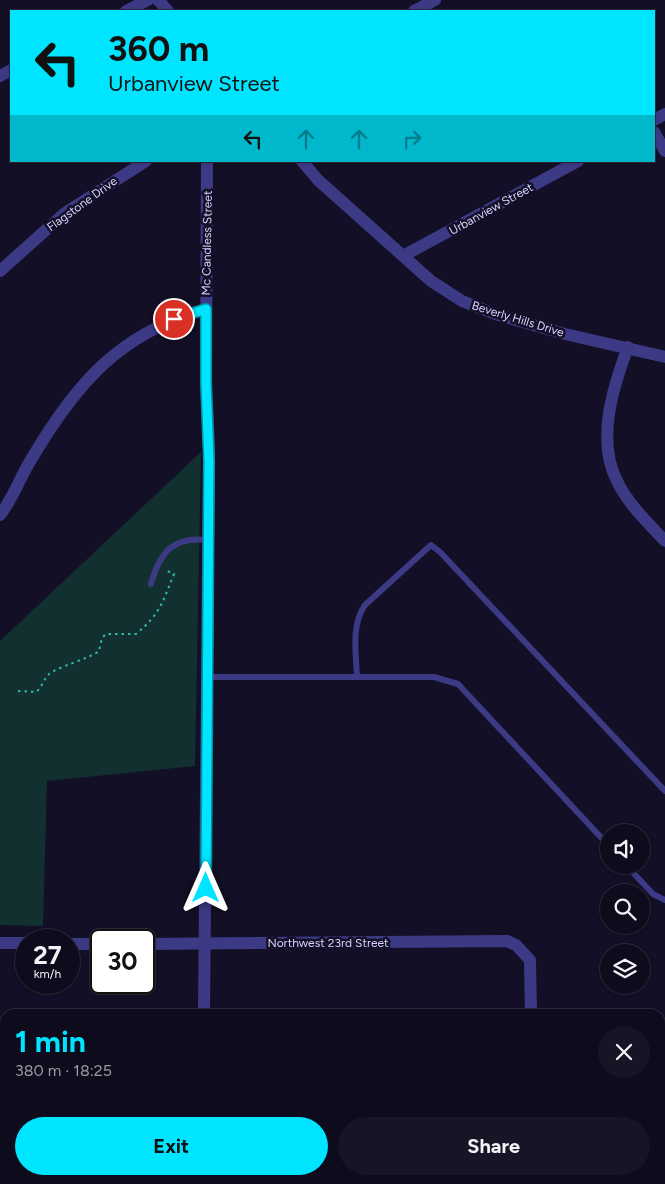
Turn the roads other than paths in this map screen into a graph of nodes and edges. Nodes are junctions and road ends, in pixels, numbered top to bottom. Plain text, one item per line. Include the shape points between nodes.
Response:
1 (148, 0) edge
2 (158, 0) edge
3 (435, 0) edge
4 (128, 10) edge
5 (167, 10) edge
6 (416, 10) edge
7 (655, 134) edge
8 (665, 151) edge
9 (144, 162) edge
10 (207, 162) edge
11 (303, 162) edge
12 (576, 162) edge
13 (403, 256) junction
14 (0, 271) edge
15 (206, 309) junction
16 (628, 347) junction
17 (665, 357) edge
18 (0, 514) edge
19 (208, 540) junction
20 (665, 541) edge
21 (151, 584) dead end
22 (207, 677) junction
23 (357, 677) junction
24 (665, 791) edge
25 (600, 836) edge
26 (634, 874) edge
27 (665, 900) edge
28 (0, 943) edge
29 (15, 943) edge
30 (155, 944) edge
31 (205, 945) junction
32 (204, 1009) edge
33 (531, 1009) edge

1 - 4 street
2 - 5 street
3 - 6 street
7 - 8 street
9 - 14 street, Flagstone Drive via 65,213
10 - 15 street, Mc Candless Street
11 - 13 street, Beverly Hills Drive via 318,180
12 - 13 street, Urbanview Street
13 - 16 street, Beverly Hills Drive via 431,281 462,301 565,334
15 - 18 street via 163,323 102,364 70,399
15 - 19 street, Mc Candless Street
16 - 17 street, Beverly Hills Drive
16 - 20 street via 612,400 607,443 609,462 626,498
19 - 21 lane via 192,538 166,552 156,566
19 - 22 street, Mc Candless Street
22 - 23 lane
22 - 31 street, Mc Candless Street
23 - 24 lane via 356,625 359,614 430,545
23 - 25 lane via 434,677 458,684
26 - 27 lane via 653,894
28 - 29 street
30 - 31 street, Northwest 23rd Street
31 - 32 street, Mc Candless Street
31 - 33 street, Northwest 23rd Street via 507,941 530,960

